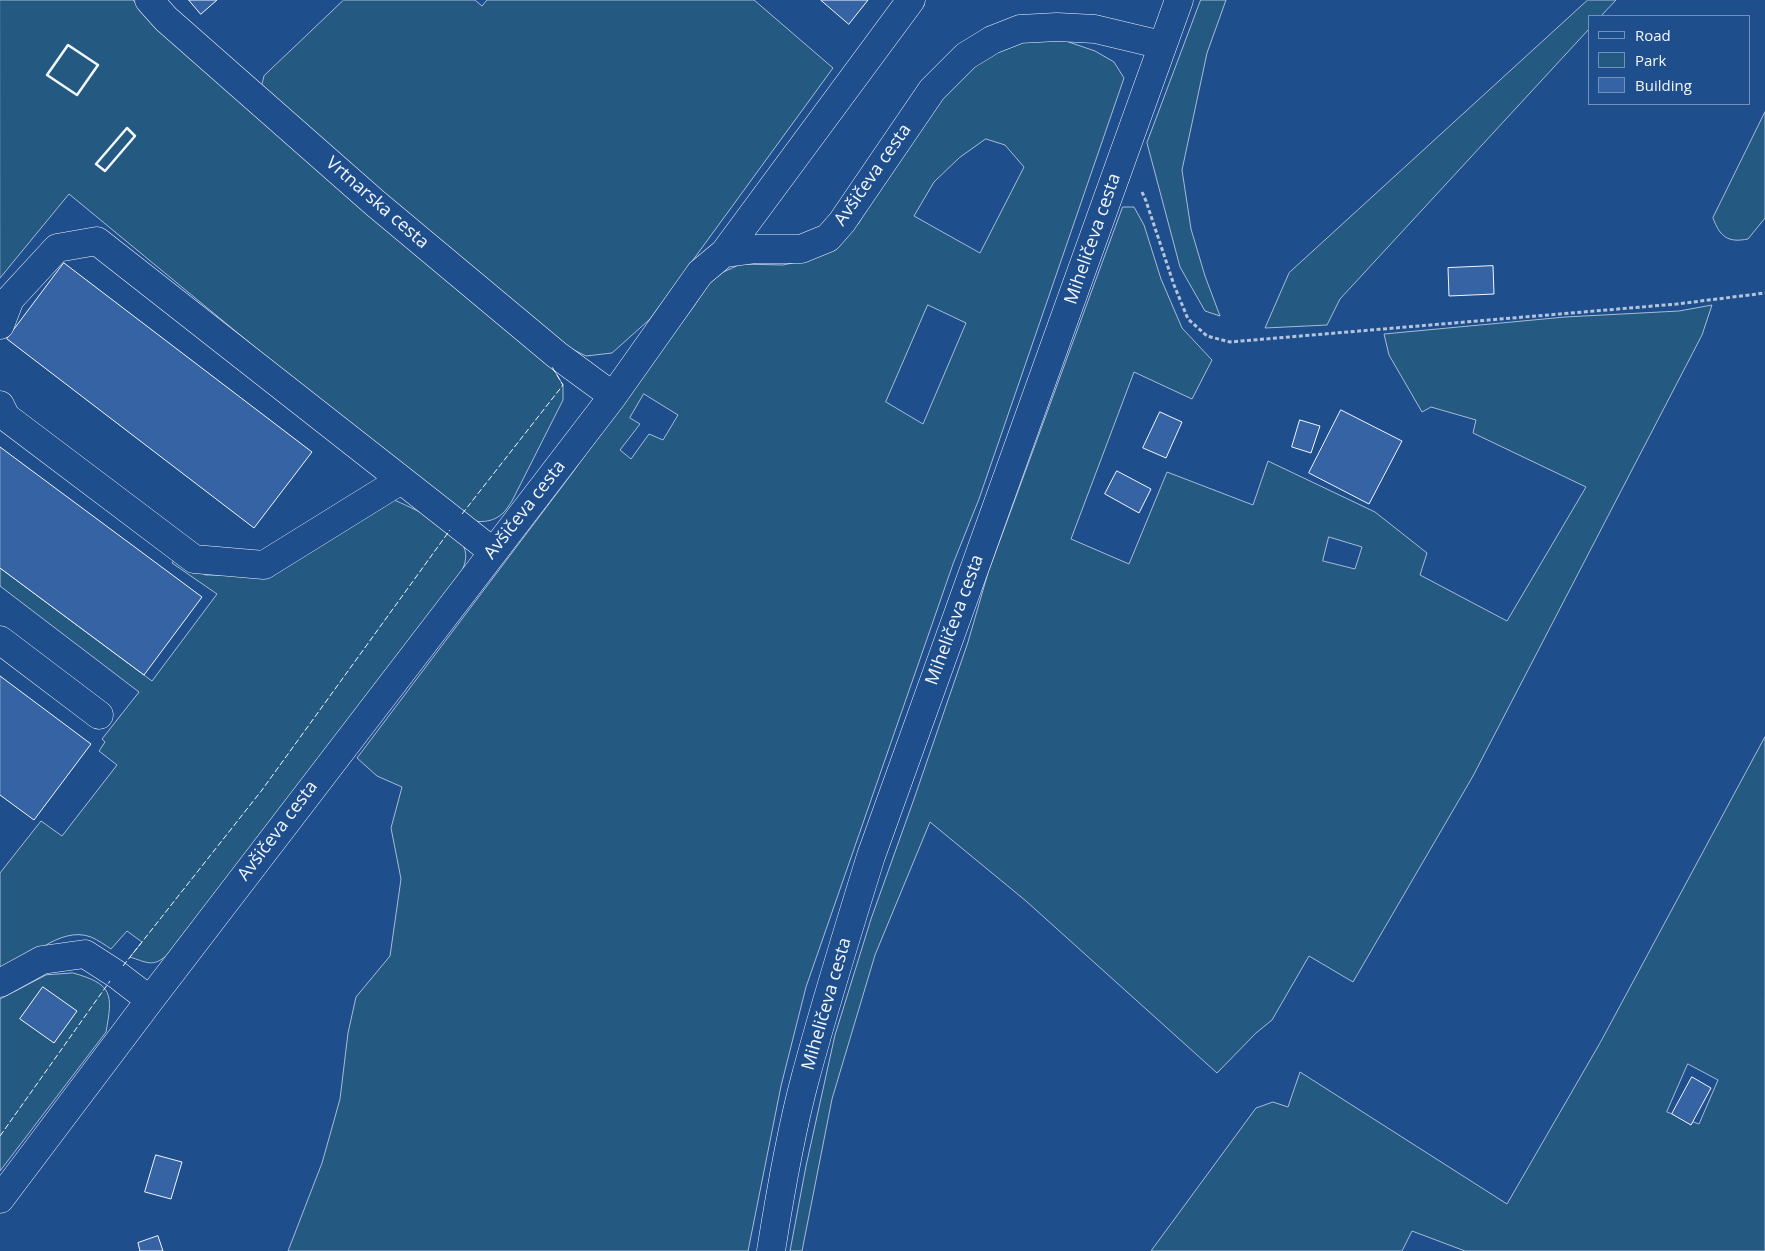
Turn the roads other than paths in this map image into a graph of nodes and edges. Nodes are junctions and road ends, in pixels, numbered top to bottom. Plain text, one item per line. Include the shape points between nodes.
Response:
1 (149, 0) edge
2 (912, 0) edge
3 (1179, 0) edge
4 (1162, 45) junction
5 (724, 253) junction
6 (0, 325) edge
7 (613, 396) junction
8 (0, 406) edge
9 (401, 480) junction
10 (492, 552) junction
11 (0, 640) edge
12 (99, 715) dead end
13 (0, 983) edge
14 (150, 1000) junction
15 (0, 1199) edge
16 (771, 1251) edge

1 - 7 street, Vrtnarska cesta via 166,19 376,203 557,355
2 - 5 street
3 - 4 street, Miheličeva cesta
4 - 5 street, Avšičeva cesta via 1096,29 1057,27 1020,29 992,40 966,56 932,90 828,238 801,249
4 - 16 street, Miheličeva cesta via 872,856 804,1081
5 - 7 street, Avšičeva cesta via 700,273
6 - 9 street via 10,299 57,248 97,241
7 - 10 street, Avšičeva cesta
8 - 9 street via 6,417 194,559 264,565
9 - 10 street
10 - 14 street, Avšičeva cesta
11 - 12 street
13 - 14 street via 42,960 85,954
14 - 15 street, Avšičeva cesta

